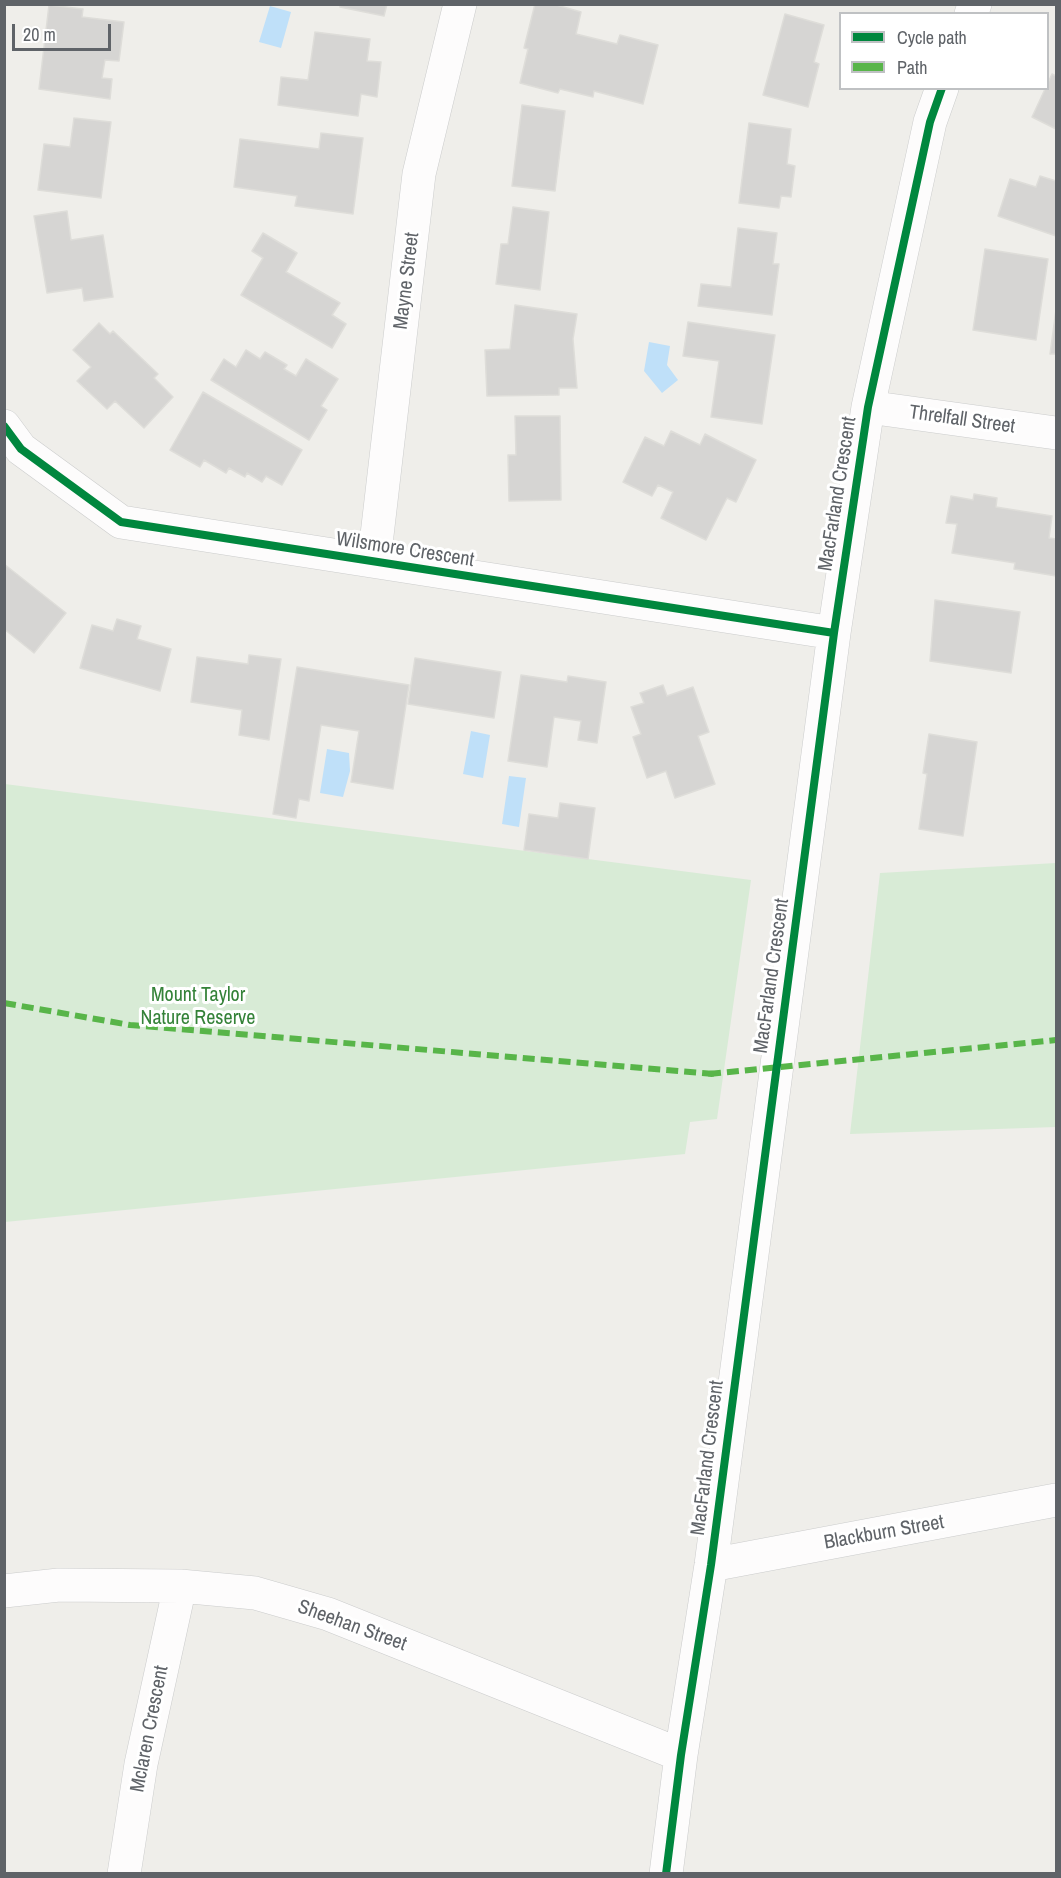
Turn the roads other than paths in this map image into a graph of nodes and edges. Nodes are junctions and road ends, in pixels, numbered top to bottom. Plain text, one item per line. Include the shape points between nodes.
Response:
1 (460, 4) edge
2 (941, 90) edge
3 (868, 407) junction
4 (4, 426) edge
5 (1056, 433) edge
6 (374, 561) junction
7 (834, 633) junction
8 (1056, 1500) edge
9 (711, 1565) junction
10 (180, 1586) junction
11 (4, 1591) edge
12 (681, 1755) junction
13 (124, 1874) edge
14 (666, 1874) edge

1 - 6 street, Mayne Street via 419,174
2 - 3 street, MacFarland Crescent via 930,122
3 - 5 street, Threlfall Street
3 - 7 street, MacFarland Crescent
4 - 6 street, Wilsmore Crescent via 21,449 120,522
6 - 7 street, Wilsmore Crescent
7 - 9 street, MacFarland Crescent
8 - 9 street, Blackburn Street
9 - 12 street, MacFarland Crescent
10 - 11 street, Sheehan Street via 59,1585
10 - 12 street, Sheehan Street via 255,1593 328,1614
10 - 13 street, Mclaren Crescent via 141,1764
12 - 14 street, MacFarland Crescent

